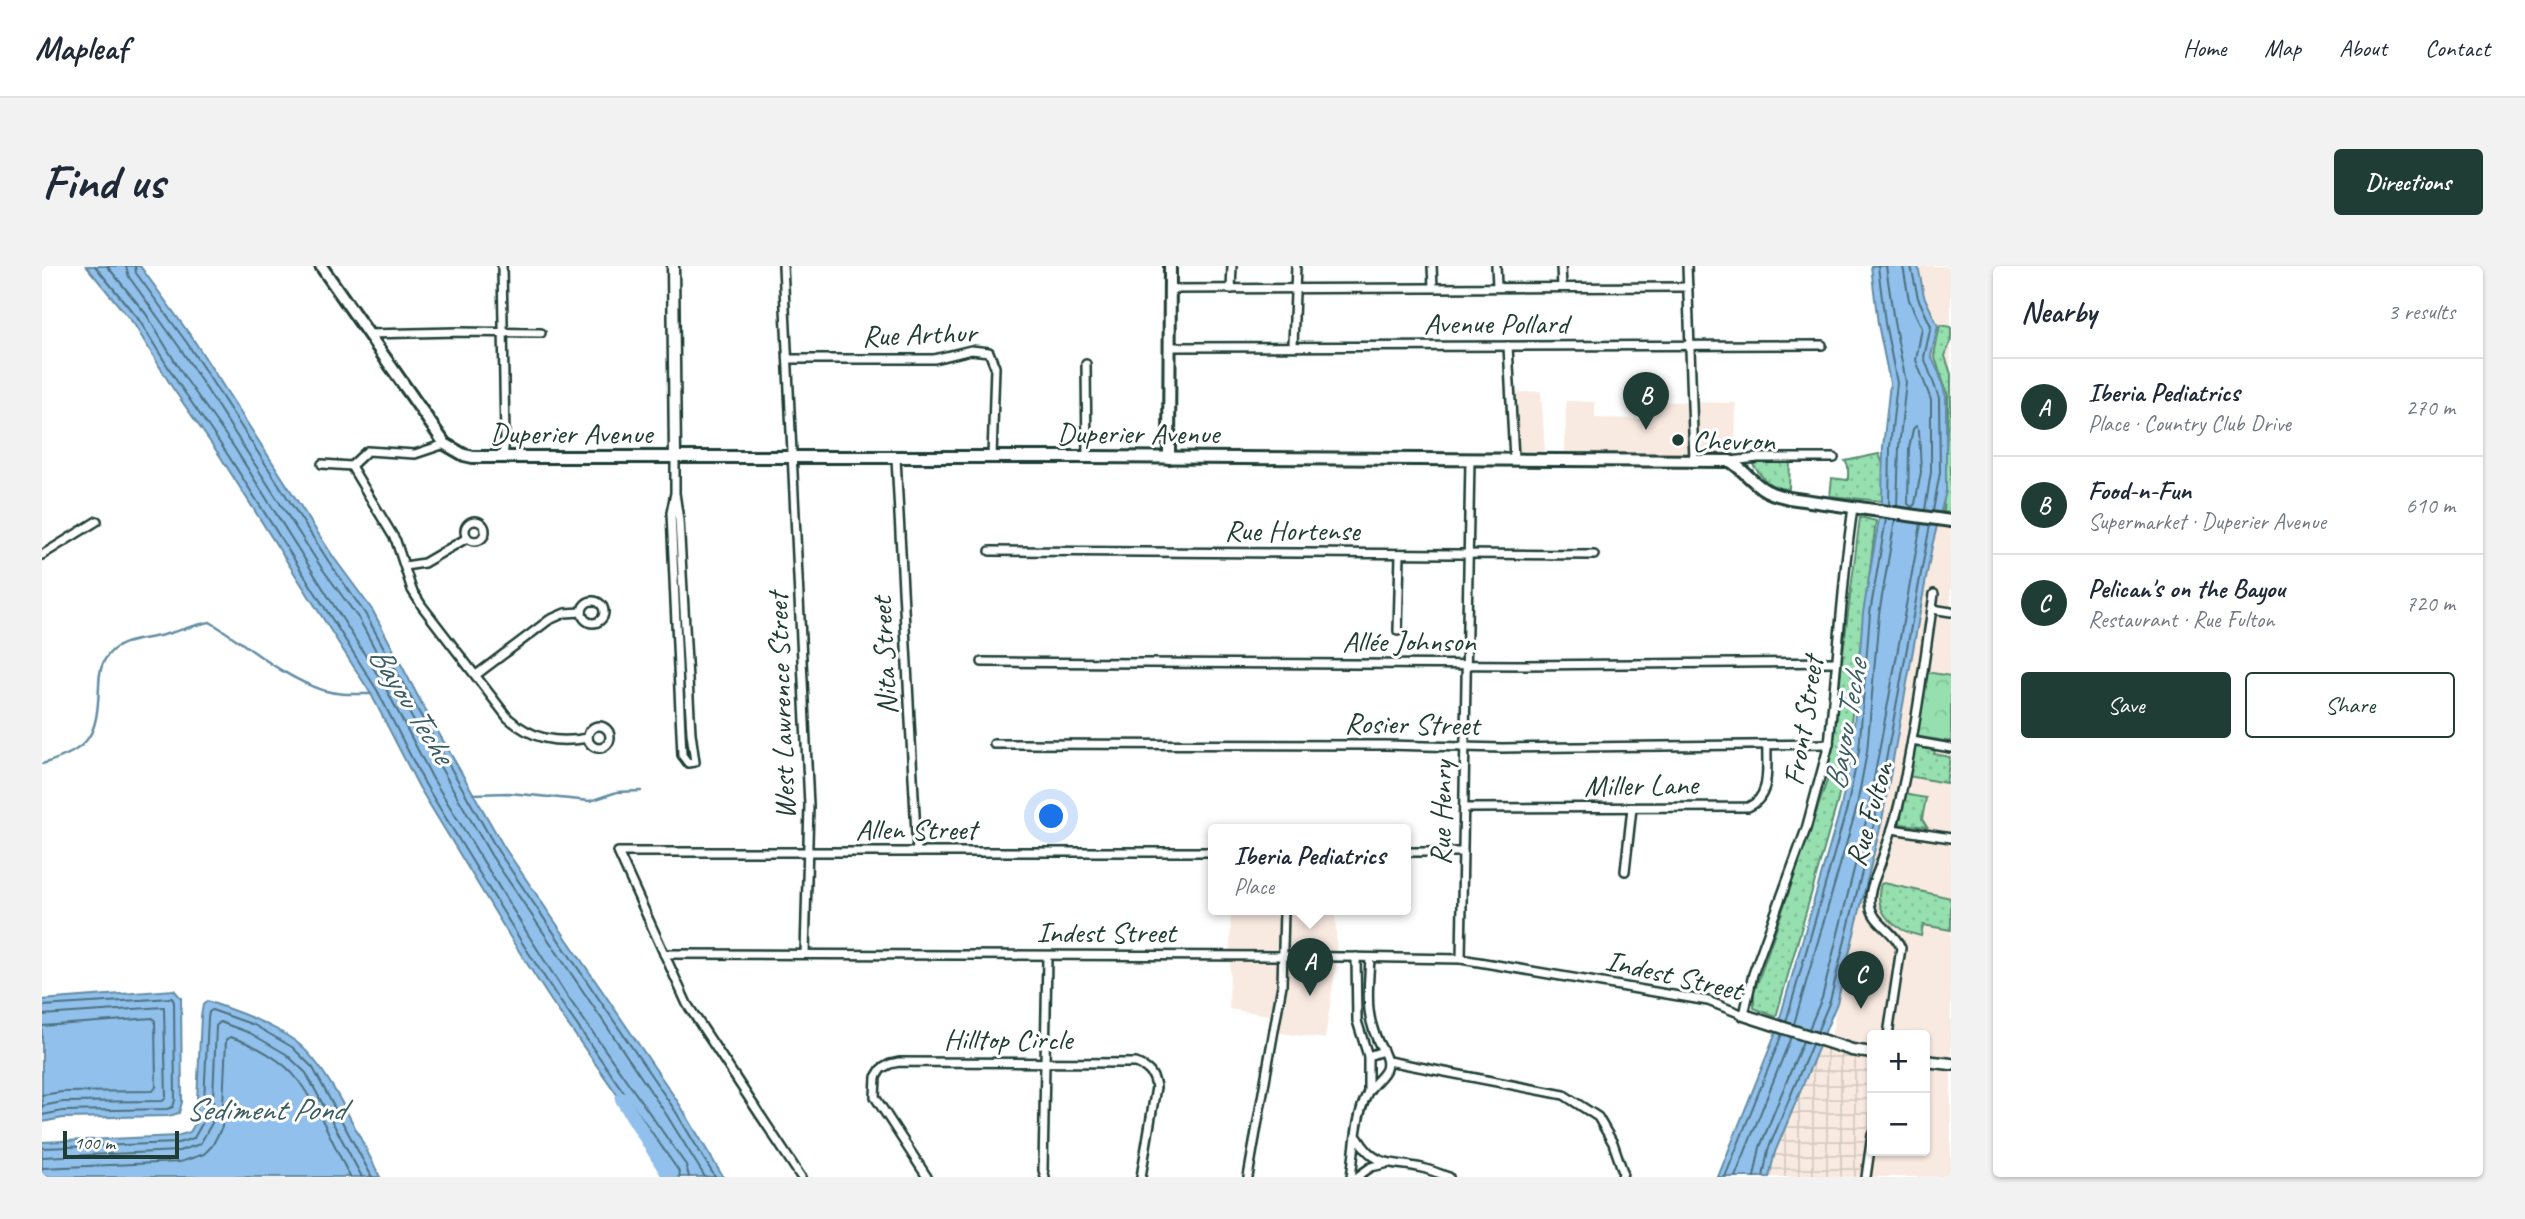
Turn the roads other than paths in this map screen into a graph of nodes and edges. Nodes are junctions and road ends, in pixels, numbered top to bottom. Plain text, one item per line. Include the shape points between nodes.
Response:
1 (321, 266) edge
2 (502, 266) edge
3 (673, 266) edge
4 (783, 266) edge
5 (1170, 266) edge
6 (1232, 266) edge
7 (1296, 266) edge
8 (1432, 266) edge
9 (1496, 266) edge
10 (1561, 266) edge
11 (1688, 266) edge
12 (1497, 286) junction
13 (1433, 287) junction
14 (1562, 287) junction
15 (1688, 287) junction
16 (1171, 289) junction
17 (1231, 289) junction
18 (1295, 290) junction
19 (504, 332) junction
20 (367, 334) junction
21 (541, 334) dead end
22 (1293, 345) junction
23 (1822, 345) dead end
24 (1170, 346) junction
25 (1508, 346) junction
26 (1690, 346) junction
27 (788, 359) junction
28 (1086, 364) dead end
29 (445, 444) junction
30 (791, 456) junction
31 (503, 457) junction
32 (675, 457) junction
33 (896, 457) junction
34 (992, 457) junction
35 (1087, 457) junction
36 (1169, 458) junction
37 (1835, 458) dead end
38 (1470, 459) junction
39 (1514, 459) junction
40 (1694, 460) junction
41 (1730, 461) junction
42 (322, 464) dead end
43 (351, 466) junction
44 (1853, 507) junction
45 (97, 521) dead end
46 (1951, 521) edge
47 (467, 538) dead end
48 (990, 551) dead end
49 (1400, 554) junction
50 (1469, 554) junction
51 (42, 555) edge
52 (1594, 555) dead end
53 (405, 566) junction
54 (1934, 594) dead end
55 (1932, 609) junction
56 (582, 612) dead end
57 (1951, 612) edge
58 (1398, 631) dead end
59 (982, 662) dead end
60 (1836, 662) junction
61 (1466, 664) junction
62 (476, 675) junction
63 (686, 715) junction
64 (588, 738) dead end
65 (1912, 741) junction
66 (994, 744) dead end
67 (1829, 744) junction
68 (1767, 745) junction
69 (1465, 746) junction
70 (1951, 748) edge
71 (1464, 808) junction
72 (1632, 808) junction
73 (1892, 830) junction
74 (1951, 838) edge
75 (808, 852) junction
76 (917, 852) junction
77 (1208, 852) edge
78 (1411, 852) edge
79 (1463, 852) junction
80 (1625, 871) dead end
81 (1284, 915) edge
82 (664, 954) junction
83 (805, 954) junction
84 (1283, 956) junction
85 (1048, 957) junction
86 (1356, 957) junction
87 (1370, 958) junction
88 (1461, 959) junction
89 (1744, 1015) junction
90 (1889, 1030) edge
91 (1383, 1051) junction
92 (1867, 1052) edge
93 (1368, 1056) junction
94 (1388, 1061) junction
95 (1930, 1061) edge
96 (1044, 1063) junction
97 (1951, 1064) edge
98 (1367, 1093) junction
99 (1357, 1137) junction
100 (1869, 1156) edge
101 (1385, 1164) junction
102 (801, 1177) edge
103 (928, 1177) edge
104 (1045, 1177) edge
105 (1141, 1177) edge
106 (1248, 1177) edge
107 (1350, 1177) edge
108 (1357, 1177) edge
109 (1449, 1177) edge
110 (1622, 1177) edge
111 (1866, 1177) edge

1 - 20 main road
2 - 19 street
3 - 32 street
4 - 27 street, West Lawrence Street
5 - 16 main road
6 - 17 street
7 - 18 street
8 - 13 street
9 - 12 street
10 - 14 street
11 - 15 street
12 - 13 street
12 - 14 street
13 - 18 street
14 - 15 street
15 - 26 street
16 - 17 street
16 - 24 main road
17 - 18 street
18 - 22 street
19 - 20 street
19 - 21 street
19 - 31 street
20 - 29 main road
22 - 24 street, Avenue Pollard
22 - 25 street, Avenue Pollard
23 - 26 street, Avenue Pollard
24 - 36 main road
25 - 26 street, Avenue Pollard
25 - 39 street
26 - 40 street
27 - 30 street, West Lawrence Street
27 - 34 street, Rue Arthur via 934,359 971,350 989,352 995,367
28 - 35 street
29 - 31 main road, Duperier Avenue via 464,455
29 - 43 street via 415,454 367,451
30 - 32 main road, Duperier Avenue
30 - 33 main road, Duperier Avenue
30 - 75 street, West Lawrence Street
31 - 32 main road, Duperier Avenue
32 - 63 street via 671,513
33 - 34 main road, Duperier Avenue
33 - 76 street, Nita Street
34 - 35 main road, Duperier Avenue
35 - 36 main road, Duperier Avenue
36 - 38 main road, Duperier Avenue
37 - 41 street, Duperier Avenue
38 - 39 main road, Duperier Avenue
38 - 50 street, Rue Henry
39 - 40 main road, Duperier Avenue
40 - 41 main road, Duperier Avenue
41 - 44 main road via 1771,493
42 - 43 street
43 - 53 street via 396,541
44 - 46 main road
44 - 60 street, Front Street
45 - 51 street
47 - 53 street via 424,563
48 - 49 street, Rue Hortense
49 - 50 street, Rue Hortense
49 - 58 street
50 - 52 street, Rue Hortense
50 - 61 street, Rue Henry
53 - 62 street via 422,606
54 - 55 street, Rue Fulton
55 - 57 street
55 - 65 street, Rue Fulton
56 - 62 street via 550,620
59 - 61 street, Allée Johnson
60 - 61 street, Allée Johnson
60 - 67 street, Front Street
61 - 69 street, Rue Henry
62 - 64 street via 523,731 559,741
63 - 63 street via 682,755 688,763 695,762
65 - 70 street
65 - 73 street, Rue Fulton
66 - 69 street, Rosier Street
67 - 68 street, Rosier Street
67 - 89 street, Front Street via 1806,829 1756,965
68 - 69 street, Rosier Street
68 - 72 street, Miller Lane via 1766,785 1758,803 1748,807
69 - 71 street, Rue Henry
71 - 72 street, Miller Lane
71 - 79 street, Rue Henry
72 - 80 street
73 - 74 street
73 - 90 street, Rue Fulton via 1870,901 1876,920 1898,939 1901,948
75 - 76 street, Allen Street
75 - 82 street, Allen Street via 618,852
75 - 83 street, West Lawrence Street
76 - 77 street, Allen Street
78 - 79 street
79 - 88 street, Rue Henry
81 - 84 street
82 - 83 street, Indest Street
82 - 102 street via 687,1003
83 - 85 street, Indest Street
84 - 85 street, Indest Street
84 - 86 street, Indest Street
84 - 106 street via 1282,985
85 - 96 street
86 - 87 street, Indest Street
86 - 93 street via 1357,1021
87 - 88 street, Indest Street
87 - 91 street via 1369,1015
88 - 89 street, Indest Street via 1708,1001
89 - 92 street, Indest Street
91 - 93 street
91 - 94 street
93 - 98 street
94 - 98 street via 1387,1069
94 - 110 street via 1564,1095 1598,1117 1613,1143
95 - 97 street
96 - 103 street, Hilltop Circle via 899,1062 881,1069 875,1097
96 - 104 street
96 - 105 street, Hilltop Circle via 1136,1063 1150,1071 1156,1087
98 - 99 street
99 - 101 street via 1371,1156
99 - 107 street
100 - 111 street
101 - 108 street
101 - 109 street

